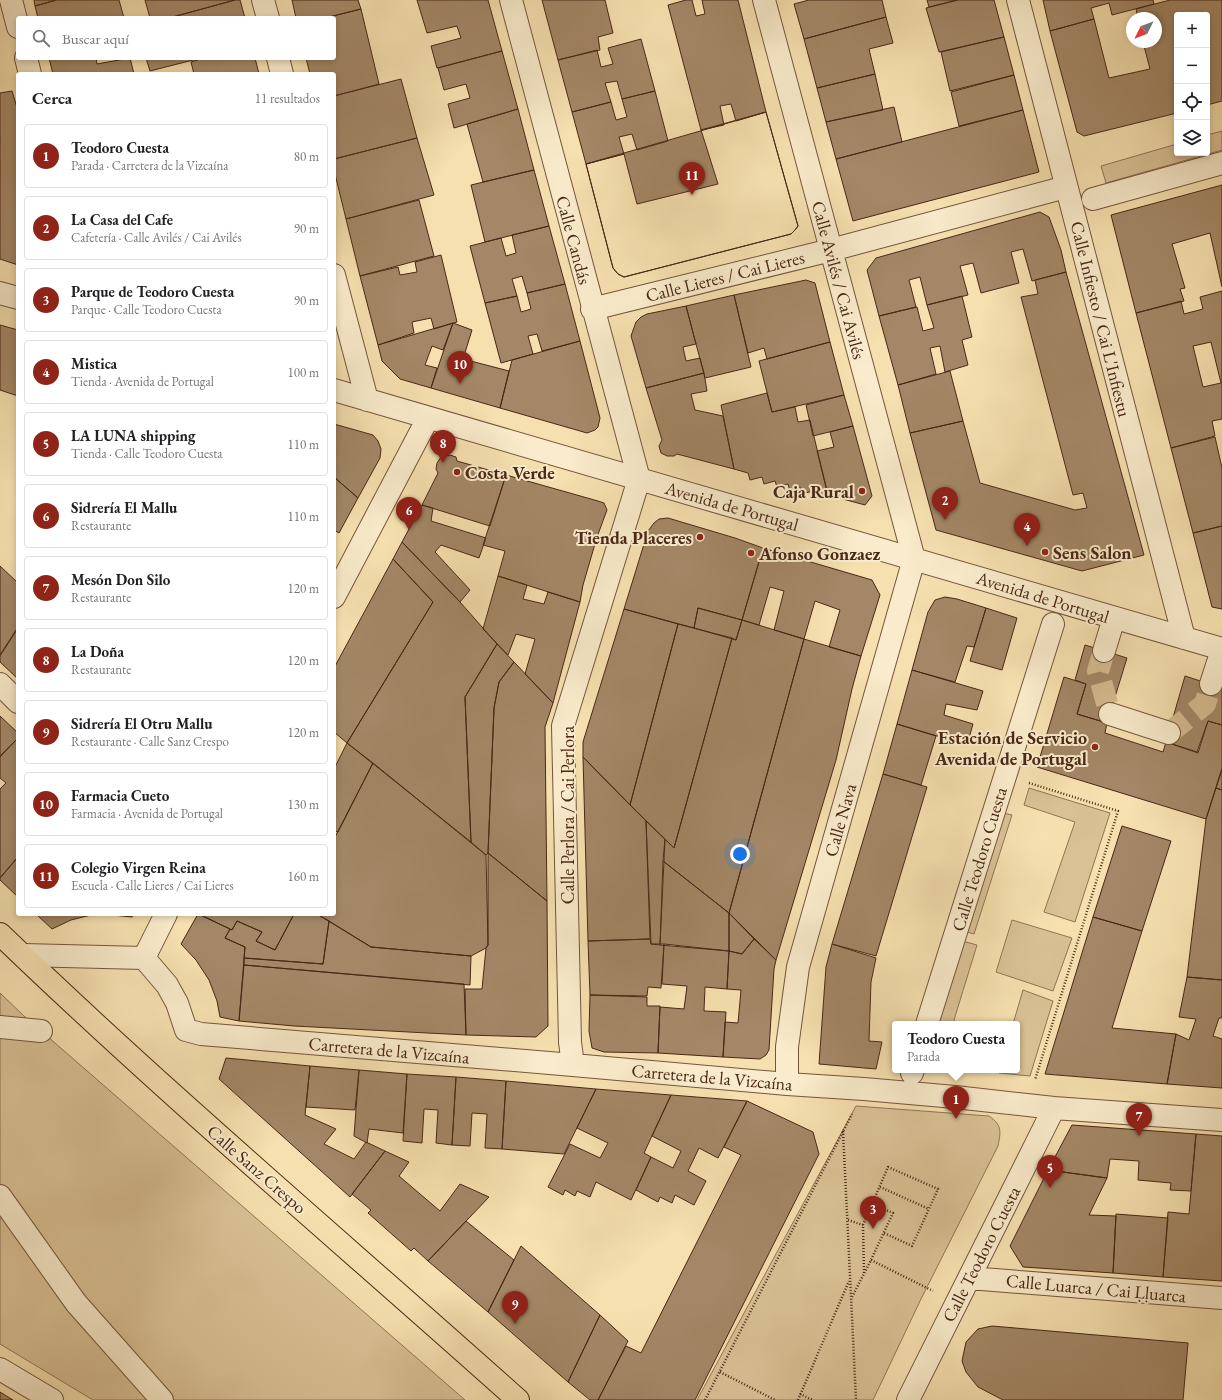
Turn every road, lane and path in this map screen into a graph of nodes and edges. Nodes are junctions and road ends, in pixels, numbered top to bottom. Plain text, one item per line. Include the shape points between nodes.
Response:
1 (11, 0) edge
2 (263, 0) edge
3 (511, 0) edge
4 (764, 0) edge
5 (1018, 0) edge
6 (267, 16) edge
7 (16, 19) edge
8 (26, 60) edge
9 (278, 60) edge
10 (30, 72) edge
11 (282, 72) edge
12 (1222, 163) edge
13 (1066, 187) junction
14 (1093, 199) dead end
15 (831, 250) junction
16 (336, 283) edge
17 (0, 293) edge
18 (16, 297) edge
19 (592, 309) junction
20 (336, 391) edge
21 (367, 400) junction
22 (428, 418) junction
23 (639, 479) junction
24 (914, 559) junction
25 (336, 593) edge
26 (1114, 618) junction
27 (1053, 624) dead end
28 (1184, 638) junction
29 (1222, 650) edge
30 (1104, 651) tunnel mouth
31 (0, 684) edge
32 (1211, 684) tunnel mouth
33 (16, 700) edge
34 (1110, 714) dead end
35 (1169, 733) dead end
36 (1005, 776) junction
37 (165, 916) edge
38 (0, 934) edge
39 (23, 955) junction
40 (144, 958) junction
41 (928, 1021) edge
42 (0, 1027) edge
43 (41, 1031) dead end
44 (573, 1065) junction
45 (787, 1084) junction
46 (1034, 1084) dead end
47 (864, 1089) junction
48 (1054, 1108) junction
49 (1222, 1120) edge
50 (843, 1130) junction
51 (880, 1186) junction
52 (0, 1196) edge
53 (873, 1204) junction
54 (929, 1209) junction
55 (848, 1220) junction
56 (863, 1225) junction
57 (884, 1233) junction
58 (871, 1260) junction
59 (864, 1273) junction
60 (969, 1278) junction
61 (850, 1279) junction
62 (851, 1298) junction
63 (1222, 1298) edge
64 (957, 1303) junction
65 (0, 1369) edge
66 (720, 1372) junction
67 (800, 1394) junction
68 (52, 1400) edge
69 (162, 1400) edge
70 (518, 1400) edge
71 (705, 1400) edge
72 (775, 1400) edge
73 (798, 1400) edge
74 (813, 1400) edge
75 (856, 1400) edge
76 (908, 1400) edge

1 - 7 street
2 - 6 street
3 - 19 street, Calle Candás
4 - 15 street, Calle Avilés / Cai Avilés
5 - 13 street, Calle Infiesto / Cai L'Infiestu
8 - 10 street
9 - 11 street
12 - 14 street
13 - 15 street, Calle Lieres / Cai Lieres
13 - 28 street, Calle Infiesto / Cai L'Infiestu
15 - 19 street, Calle Lieres / Cai Lieres
15 - 24 street, Calle Avilés / Cai Avilés
16 - 21 street
17 - 18 street
19 - 23 street, Calle Candás
20 - 21 street, Avenida de Portugal
21 - 22 street, Avenida de Portugal
22 - 23 street, Avenida de Portugal
22 - 25 street
23 - 24 street, Avenida de Portugal
23 - 44 street, Calle Perlora / Cai Perlora via 563,726 570,1042
24 - 26 street, Avenida de Portugal
24 - 45 street, Calle Nava via 798,966 787,1047
26 - 28 street, Avenida de Portugal
26 - 30 street
27 - 36 street, Calle Teodoro Cuesta
28 - 29 street, Avenida de Portugal
29 - 32 street
31 - 33 street
34 - 35 street
36 - 41 street, Calle Teodoro Cuesta
36 - 46 path via 1118,812
37 - 40 street
38 - 39 main road, Calle Sanz Crespo
39 - 40 street
39 - 70 main road, Calle Sanz Crespo via 212,1130
40 - 44 street, Carretera de la Vizcaína via 167,985 177,1003 186,1030 201,1034
42 - 43 street
44 - 45 street, Carretera de la Vizcaína
45 - 47 street, Carretera de la Vizcaína
47 - 48 street, Carretera de la Vizcaína
47 - 50 path via 866,1105 856,1106
48 - 49 street, Carretera de la Vizcaína
48 - 60 street, Calle Teodoro Cuesta
50 - 55 path
50 - 66 path
51 - 53 path
51 - 54 path
51 - 54 path via 888,1167 938,1189
52 - 69 street via 76,1303
53 - 56 path
53 - 57 path via 893,1213
54 - 57 path via 912,1246
55 - 56 path
55 - 61 path
56 - 59 path
57 - 58 path
58 - 59 path
58 - 64 path
59 - 62 path
60 - 63 street, Calle Luarca / Cai Ḷḷuarca
60 - 64 street, Calle Teodoro Cuesta
61 - 62 path
61 - 67 path
62 - 75 path
64 - 76 street, Calle Teodoro Cuesta
65 - 68 street
66 - 71 path
66 - 72 path
67 - 73 path
67 - 74 path

